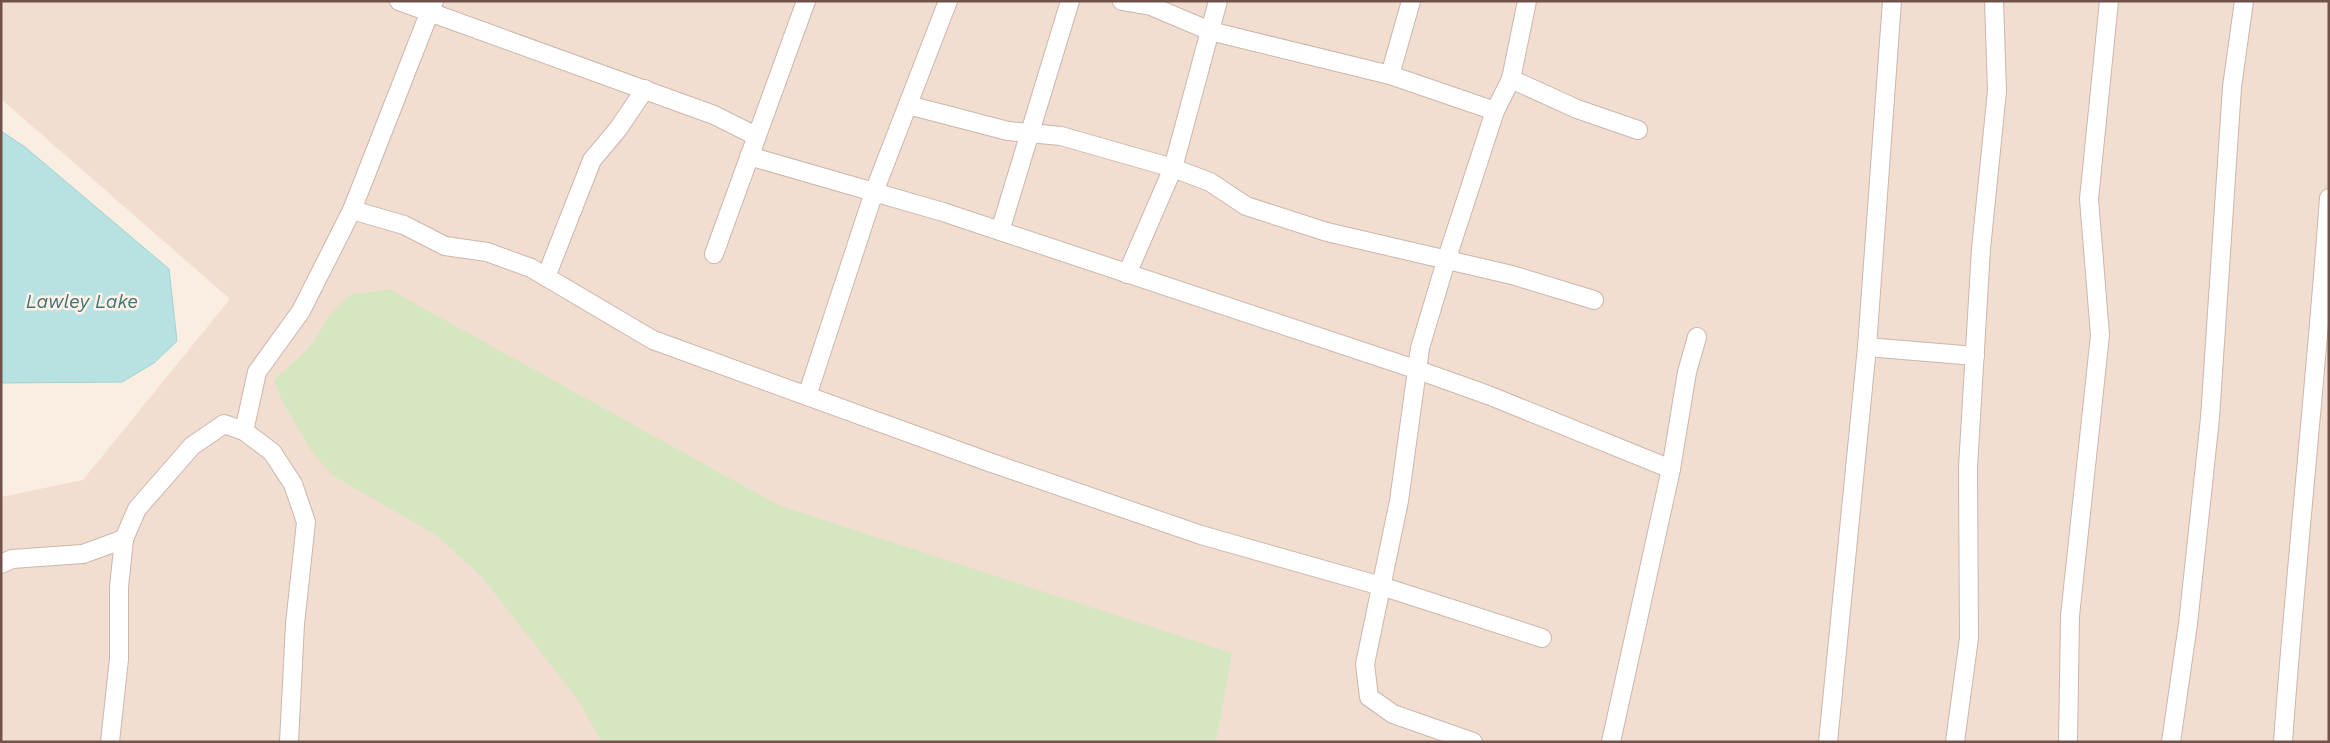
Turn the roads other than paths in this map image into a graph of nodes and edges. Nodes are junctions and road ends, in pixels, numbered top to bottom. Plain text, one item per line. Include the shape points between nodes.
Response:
1 (399, 1) edge
2 (806, 1) edge
3 (948, 1) edge
4 (1070, 1) edge
5 (1122, 1) edge
6 (1218, 1) edge
7 (1411, 1) edge
8 (1527, 1) edge
9 (1892, 1) edge
10 (1994, 1) edge
11 (2109, 1) edge
12 (2244, 1) edge
13 (432, 7) edge
14 (1210, 30) junction
15 (1390, 75) junction
16 (1512, 79) junction
17 (646, 89) junction
18 (908, 105) junction
19 (1495, 111) junction
20 (1638, 130) dead end
21 (1032, 133) junction
22 (756, 136) junction
23 (749, 156) junction
24 (1173, 168) junction
25 (874, 192) junction
26 (2329, 198) edge
27 (352, 210) junction
28 (1000, 231) junction
29 (714, 254) dead end
30 (1446, 261) junction
31 (1127, 274) junction
32 (546, 277) junction
33 (1594, 300) dead end
34 (1697, 337) dead end
35 (1867, 347) junction
36 (1976, 356) junction
37 (1418, 370) junction
38 (807, 396) junction
39 (244, 432) junction
40 (1672, 469) junction
41 (124, 539) junction
42 (1, 564) edge
43 (1381, 586) junction
44 (1542, 638) dead end
45 (110, 742) edge
46 (289, 742) edge
47 (1473, 742) edge
48 (1611, 742) edge
49 (1828, 742) edge
50 (1955, 742) edge
51 (2068, 742) edge
52 (2171, 742) edge
53 (2283, 742) edge

1 - 13 street
2 - 22 street
3 - 18 street
4 - 21 street
5 - 14 street via 1152,6
6 - 14 street
7 - 15 street
8 - 16 street
9 - 35 street
10 - 36 street via 1997,91 1981,249
11 - 51 street via 2088,199 2100,335 2070,616
12 - 52 street via 2232,87 2210,418 2188,624
13 - 17 street
13 - 27 street
14 - 15 street
14 - 24 street
15 - 19 street
16 - 19 street
16 - 20 street
17 - 22 street via 714,115
17 - 32 street via 592,160
18 - 21 street via 1008,131
18 - 25 street
19 - 30 street
21 - 24 street via 1061,136
21 - 28 street
22 - 23 street
23 - 25 street
23 - 29 street
24 - 30 street via 1210,182 1246,206 1327,232
24 - 31 street
25 - 28 street
25 - 38 street
26 - 53 street
27 - 32 street via 404,225 445,246 487,252
27 - 39 street via 301,311 257,372
28 - 31 street
30 - 33 street
30 - 37 street via 1420,348
31 - 37 street
32 - 38 street via 653,340
34 - 40 street via 1687,372
35 - 36 street
35 - 49 street
36 - 50 street via 1968,467 1969,638
37 - 40 street
37 - 43 street via 1399,501
38 - 43 street via 1200,535
39 - 41 street via 224,424 192,446 136,509
39 - 46 street via 272,452 292,484 306,522 295,624
40 - 48 street
41 - 42 street via 83,554 12,559
41 - 45 street via 119,587 120,659
43 - 44 street
43 - 47 street via 1365,664 1369,697 1393,714

